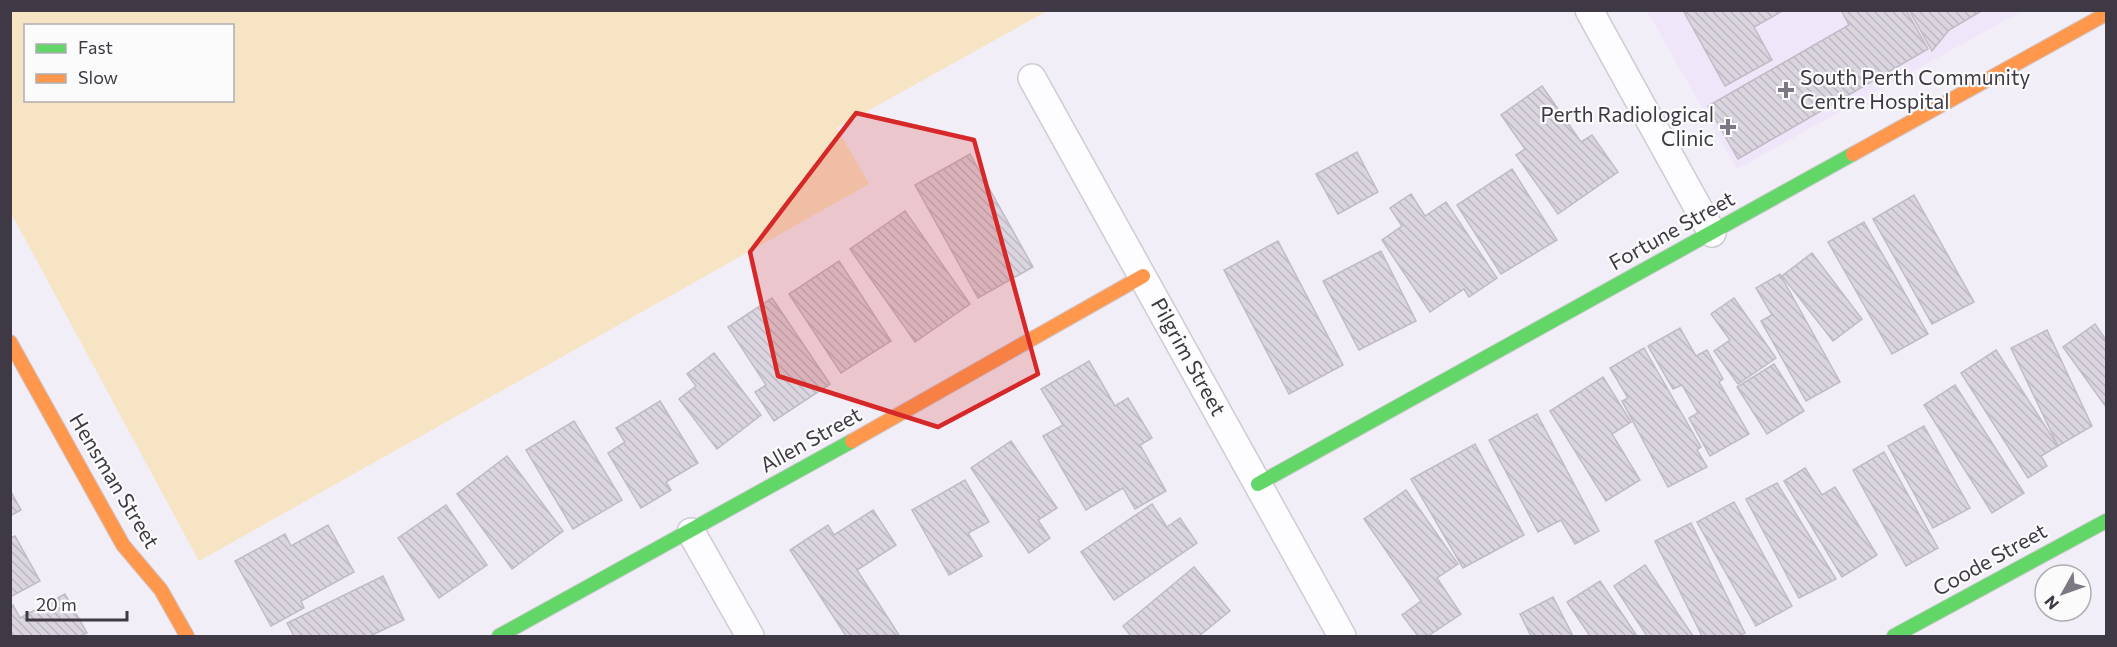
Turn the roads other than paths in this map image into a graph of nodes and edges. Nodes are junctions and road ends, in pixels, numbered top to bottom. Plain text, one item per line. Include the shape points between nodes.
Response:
1 (1589, 10) edge
2 (2106, 14) edge
3 (1032, 78) dead end
4 (1712, 233) junction
5 (1143, 276) junction
6 (10, 342) edge
7 (1258, 484) junction
8 (2106, 521) edge
9 (691, 532) junction
10 (187, 636) edge
11 (499, 636) edge
12 (750, 636) edge
13 (1342, 636) edge
14 (1894, 636) edge

1 - 4 street
2 - 4 street, Fortune Street
3 - 5 street, Pilgrim Street
4 - 7 street, Fortune Street
5 - 7 street, Pilgrim Street
5 - 9 street, Allen Street
6 - 10 street, Hensman Street via 123,545 161,591
7 - 13 street, Pilgrim Street
8 - 14 street, Coode Street
9 - 11 street, Allen Street
9 - 12 street

